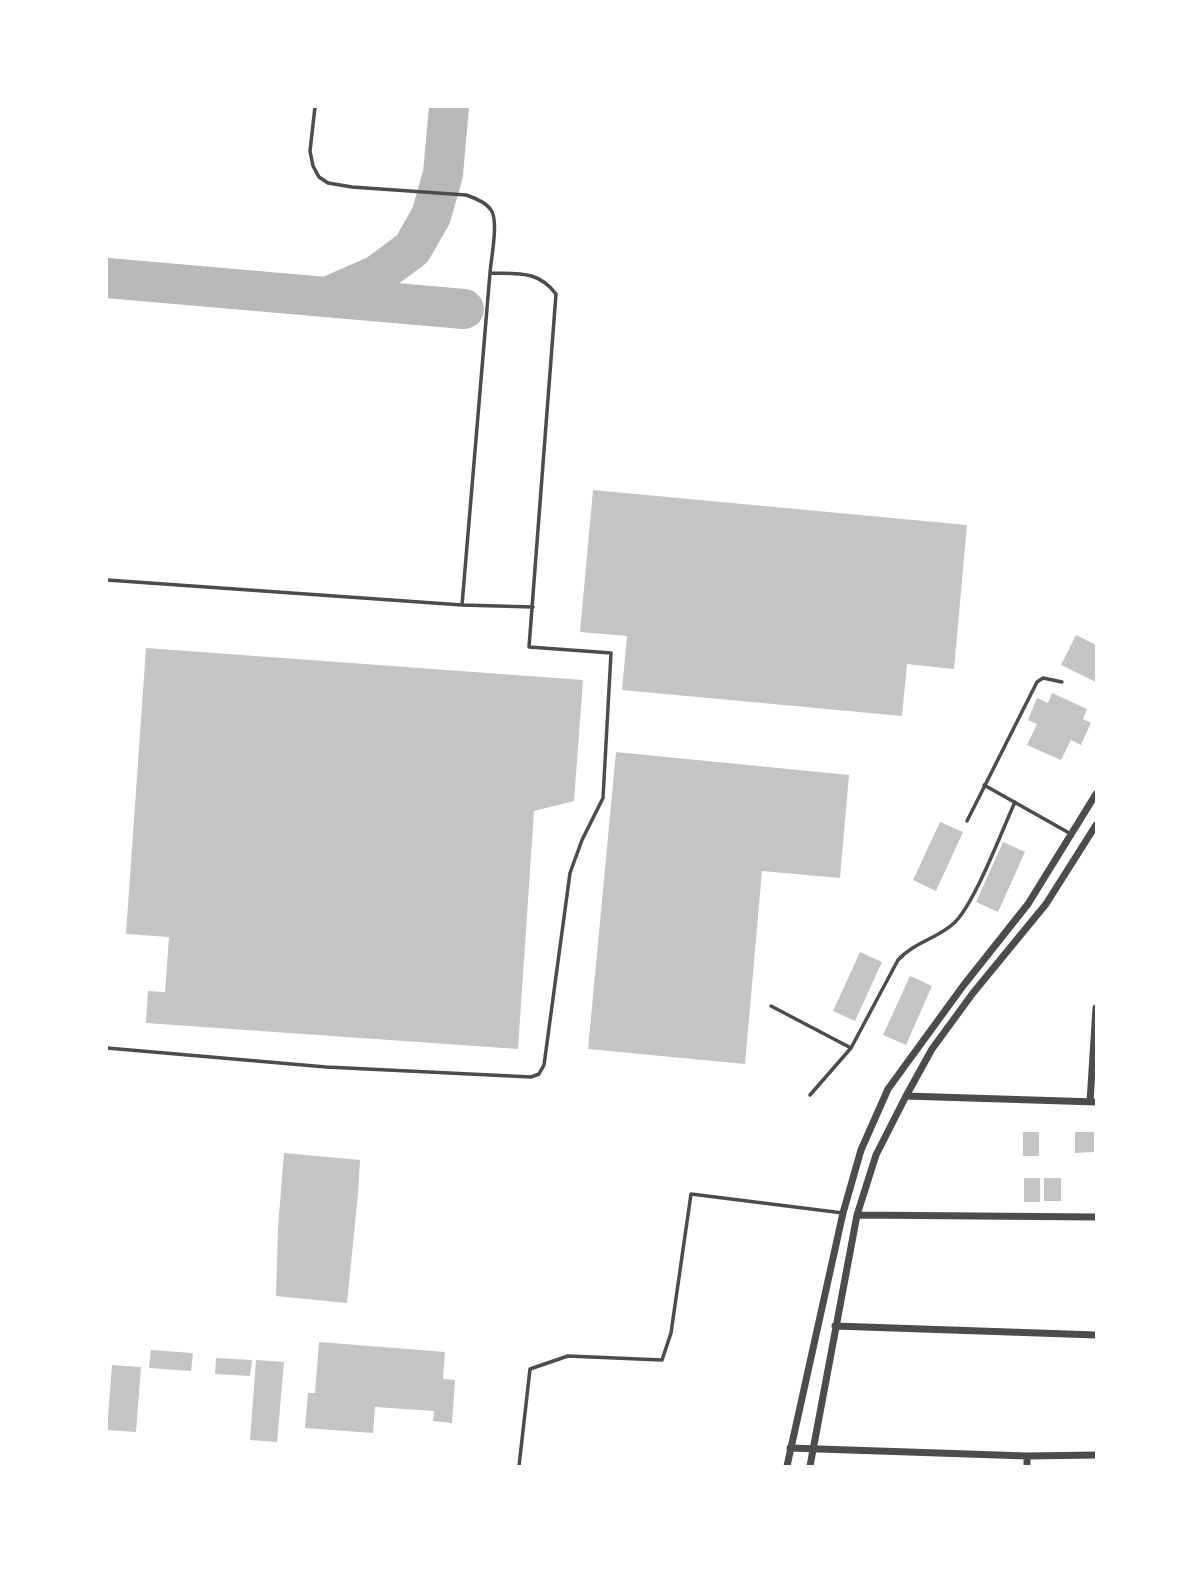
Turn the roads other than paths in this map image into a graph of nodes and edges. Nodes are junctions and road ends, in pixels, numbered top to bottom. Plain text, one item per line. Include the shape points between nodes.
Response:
1 (315, 107) edge
2 (490, 273) junction
3 (107, 580) edge
4 (462, 605) junction
5 (533, 607) junction
6 (1062, 682) dead end
7 (984, 785) junction
8 (1096, 794) edge
9 (1015, 802) junction
10 (967, 821) dead end
11 (1096, 825) edge
12 (1072, 834) junction
13 (771, 1006) dead end
14 (1096, 1009) edge
15 (107, 1048) edge
16 (852, 1048) junction
17 (810, 1096) dead end
18 (906, 1096) junction
19 (1093, 1102) edge
20 (843, 1213) junction
21 (857, 1215) junction
22 (1096, 1217) edge
23 (835, 1326) junction
24 (1096, 1335) edge
25 (790, 1448) junction
26 (812, 1450) junction
27 (1096, 1455) edge
28 (1027, 1456) junction
29 (519, 1466) edge
30 (787, 1466) edge
31 (810, 1466) edge
32 (1027, 1466) edge

1 - 2 lane via 310,151 319,177 352,187 466,195 480,200 493,211 495,222
2 - 4 lane
2 - 5 lane via 527,274 546,281 556,294
3 - 4 lane
4 - 5 lane
5 - 15 lane via 529,647 611,653 603,797 570,873 544,1065 539,1074 326,1067
6 - 7 lane via 1042,678 1037,682
7 - 9 lane
7 - 10 lane
8 - 12 street
9 - 12 lane
9 - 16 lane via 962,915 898,960
11 - 18 street via 1046,904 932,1049
12 - 20 street via 1028,904 888,1089 861,1150
13 - 16 lane
14 - 19 street
16 - 17 lane
18 - 19 street
18 - 21 street via 876,1155
20 - 25 street
20 - 29 lane via 691,1194 671,1333 662,1360 568,1356 530,1369
21 - 22 street
21 - 23 street
23 - 24 street
23 - 26 street
25 - 26 street
25 - 30 street
26 - 28 street
26 - 31 street
27 - 28 street
28 - 32 street

